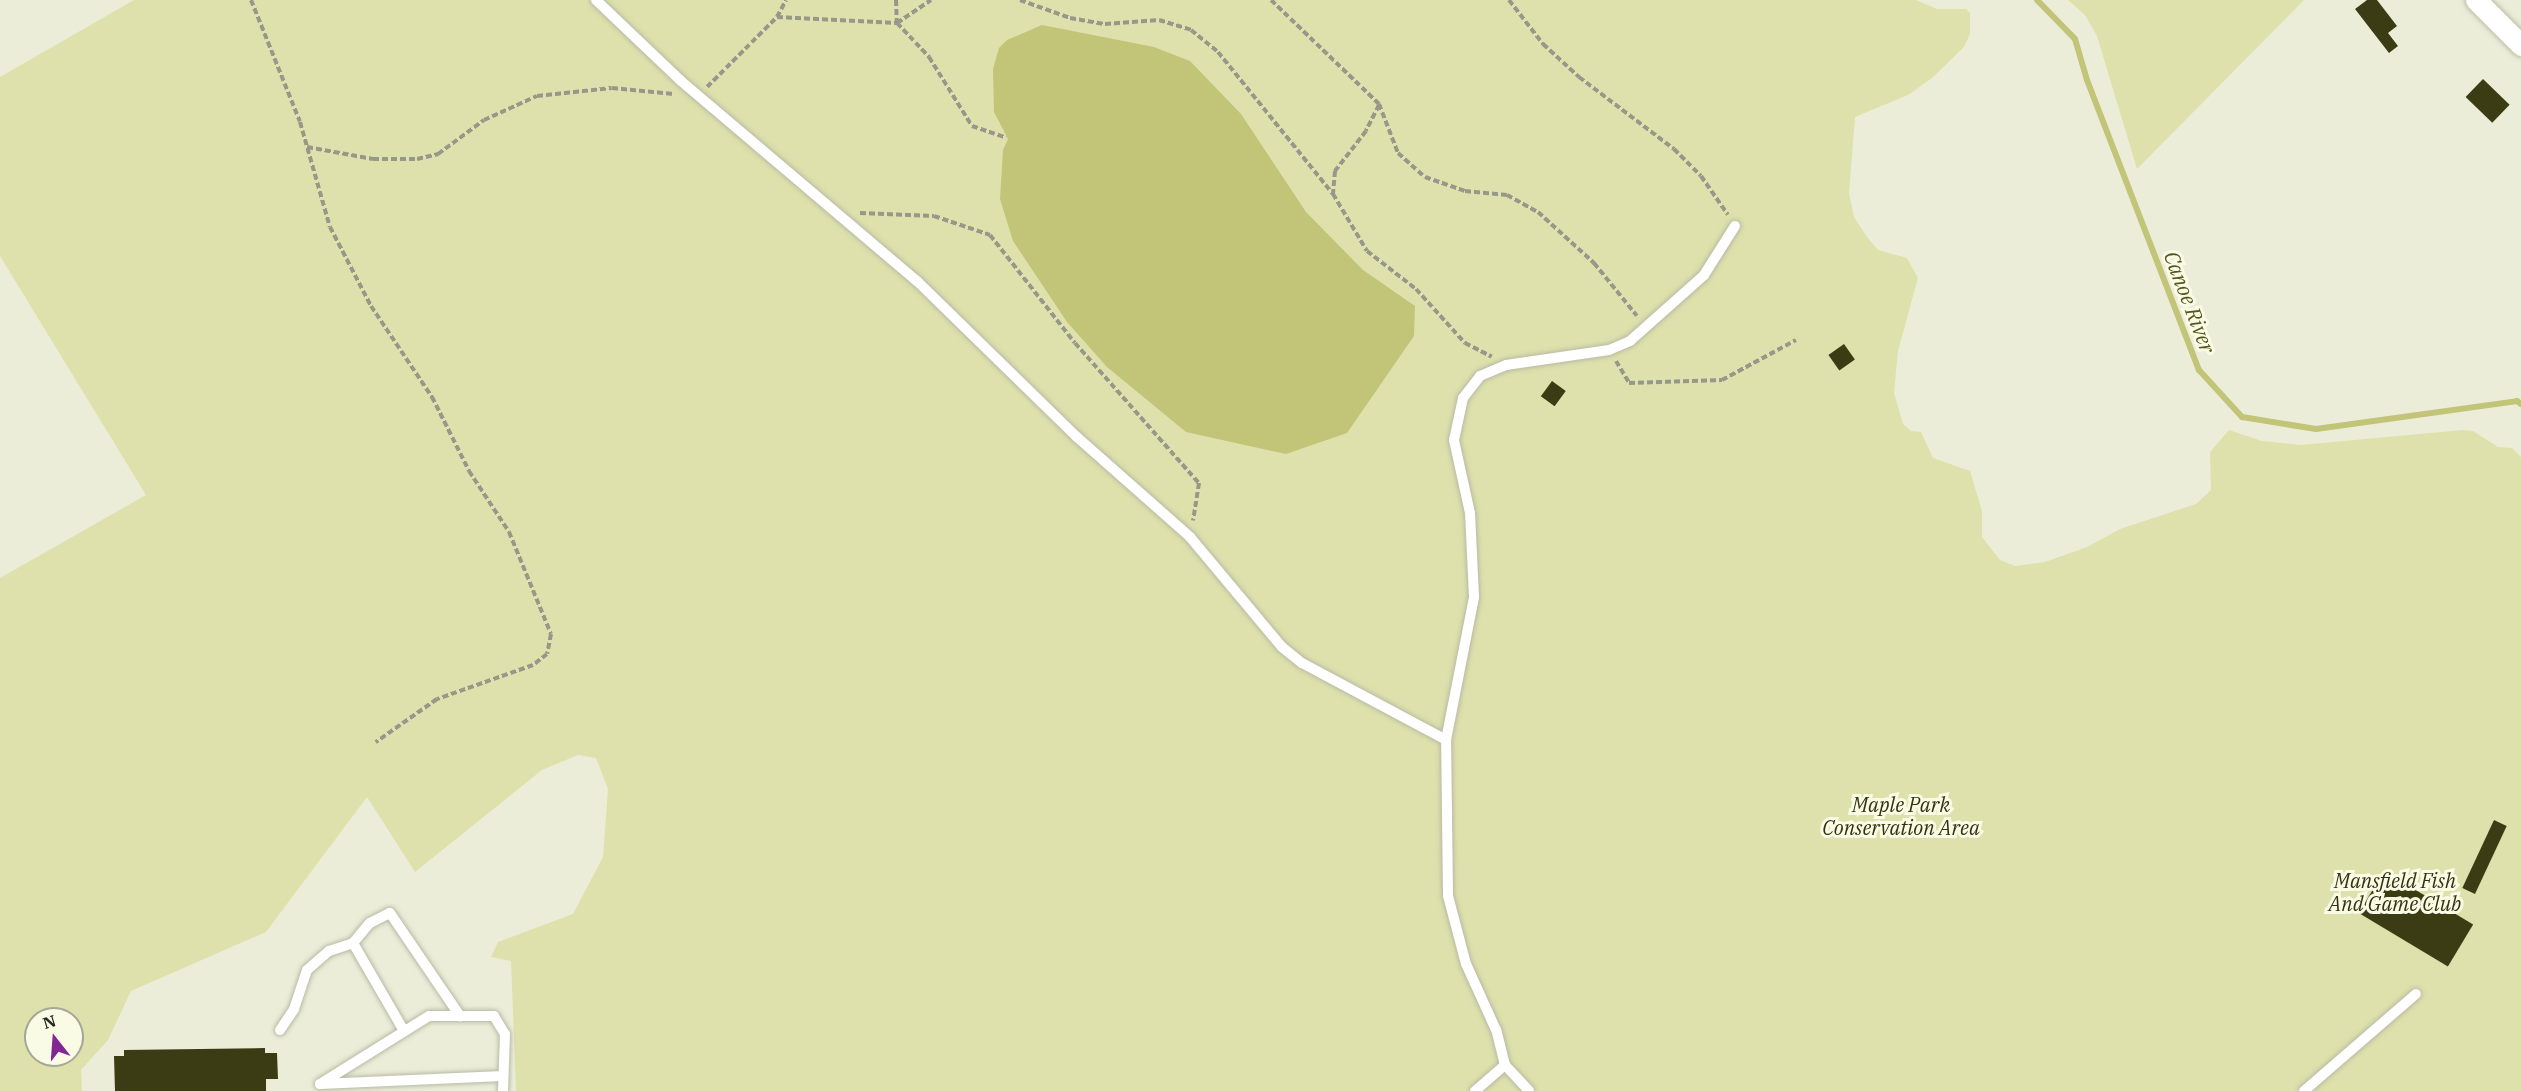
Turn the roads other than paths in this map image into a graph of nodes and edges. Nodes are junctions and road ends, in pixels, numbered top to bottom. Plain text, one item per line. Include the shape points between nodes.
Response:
1 (596, 0) edge
2 (2476, 0) edge
3 (2521, 45) edge
4 (1735, 226) road end
5 (1446, 741) junction
6 (353, 943) junction
7 (2416, 994) dead end
8 (460, 1016) junction
9 (280, 1030) dead end
10 (404, 1031) junction
11 (1505, 1065) junction
12 (503, 1076) junction
13 (447, 1078) junction
14 (373, 1086) edge
15 (320, 1088) edge
16 (447, 1091) edge
17 (503, 1091) edge
18 (1474, 1091) edge
19 (1529, 1091) edge
20 (2304, 1091) edge

1 - 5 lane via 699,96 917,281 1077,437 1190,537 1282,647 1302,663
2 - 3 street
4 - 5 lane via 1704,275 1630,341 1609,350 1506,365 1480,376 1462,398 1454,440 1470,513 1474,597
5 - 11 lane via 1448,896 1466,963 1496,1030
6 - 8 lane via 370,923 390,913
6 - 9 lane via 329,951 307,970 294,1009
6 - 10 lane
7 - 20 lane
8 - 10 lane via 429,1016
8 - 12 lane via 494,1016 504,1034
10 - 15 lane
11 - 18 lane
11 - 19 lane
12 - 13 lane
12 - 17 lane
13 - 14 lane
13 - 16 lane
14 - 15 lane

